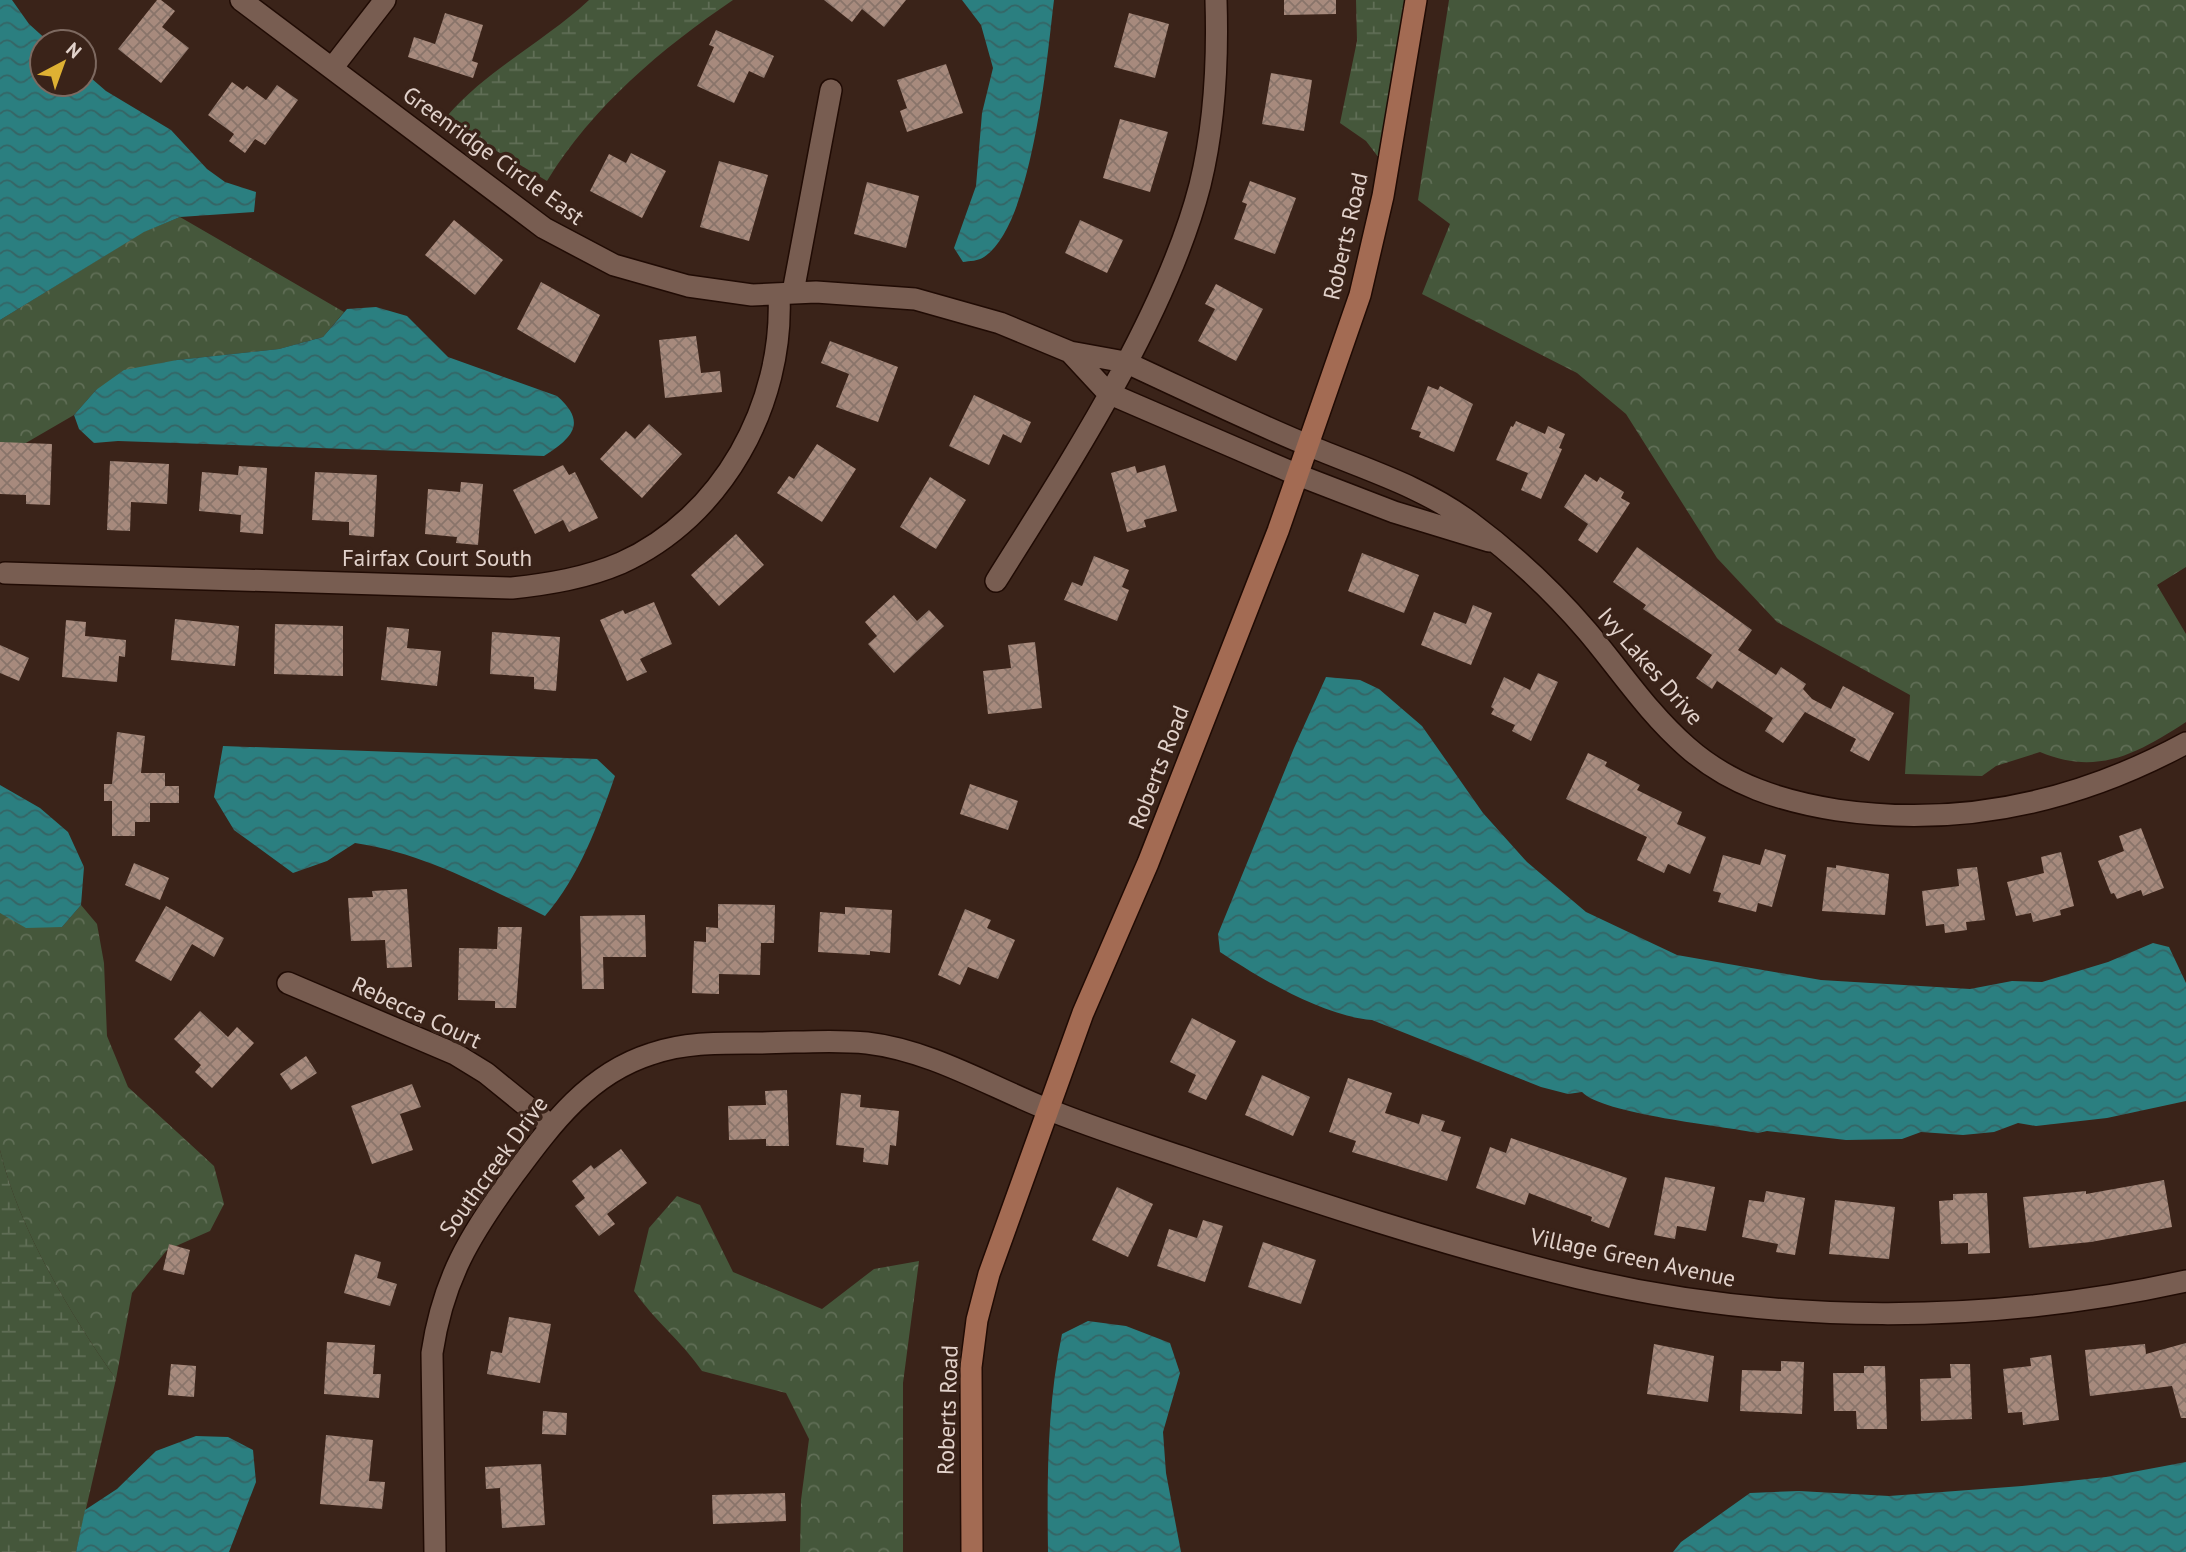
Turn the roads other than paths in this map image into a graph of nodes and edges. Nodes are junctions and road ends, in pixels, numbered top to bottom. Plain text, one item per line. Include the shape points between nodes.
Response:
1 (242, 0) edge
2 (385, 0) edge
3 (1216, 0) edge
4 (1416, 0) edge
5 (333, 67) junction
6 (831, 90) dead end
7 (786, 294) junction
8 (1070, 352) junction
9 (1125, 362) junction
10 (1108, 393) junction
11 (1308, 446) junction
12 (1298, 475) junction
13 (1498, 544) junction
14 (5, 573) dead end
15 (996, 581) dead end
16 (2186, 743) edge
17 (288, 983) dead end
18 (1048, 1110) junction
19 (551, 1125) junction
20 (2186, 1281) edge
21 (435, 1552) edge
22 (972, 1552) edge

1 - 5 street, Greenridge Circle East
2 - 5 street
3 - 9 street via 1214,100 1199,187 1181,243
4 - 11 main road, Roberts Road via 1370,261
5 - 7 street, Greenridge Circle East via 544,228 578,248 614,265 688,286
6 - 7 street, Fairfax Court South
7 - 8 street, Greenridge Circle East via 866,295 926,302 1000,323
7 - 14 street, Fairfax Court South via 773,372 747,443 689,515 620,563 585,575 512,588
8 - 9 street, Greenridge Circle East
8 - 10 street, Greenridge Circle East
9 - 10 street
9 - 11 street, Greenridge Circle East
10 - 12 street, Greenridge Circle East
10 - 15 street
11 - 12 main road, Roberts Road
11 - 13 street, Ivy Lakes Drive via 1445,504
12 - 13 street, Ivy Lakes Drive via 1406,516
12 - 18 main road, Roberts Road
13 - 16 street, Ivy Lakes Drive via 1560,601 1659,721 1686,746 1728,778 1773,797 1901,817 1983,813 2108,781
17 - 19 street, Rebecca Court via 455,1054
18 - 19 street, Southcreek Drive via 901,1050 867,1043 699,1043 646,1055 618,1068 592,1085
18 - 20 street, Village Green Avenue via 1438,1238 1577,1277 1671,1296 1750,1307 1906,1314 2068,1302
18 - 22 main road, Roberts Road via 989,1274 978,1320 970,1399
19 - 21 street, Southcreek Drive via 473,1231 440,1310 432,1364

